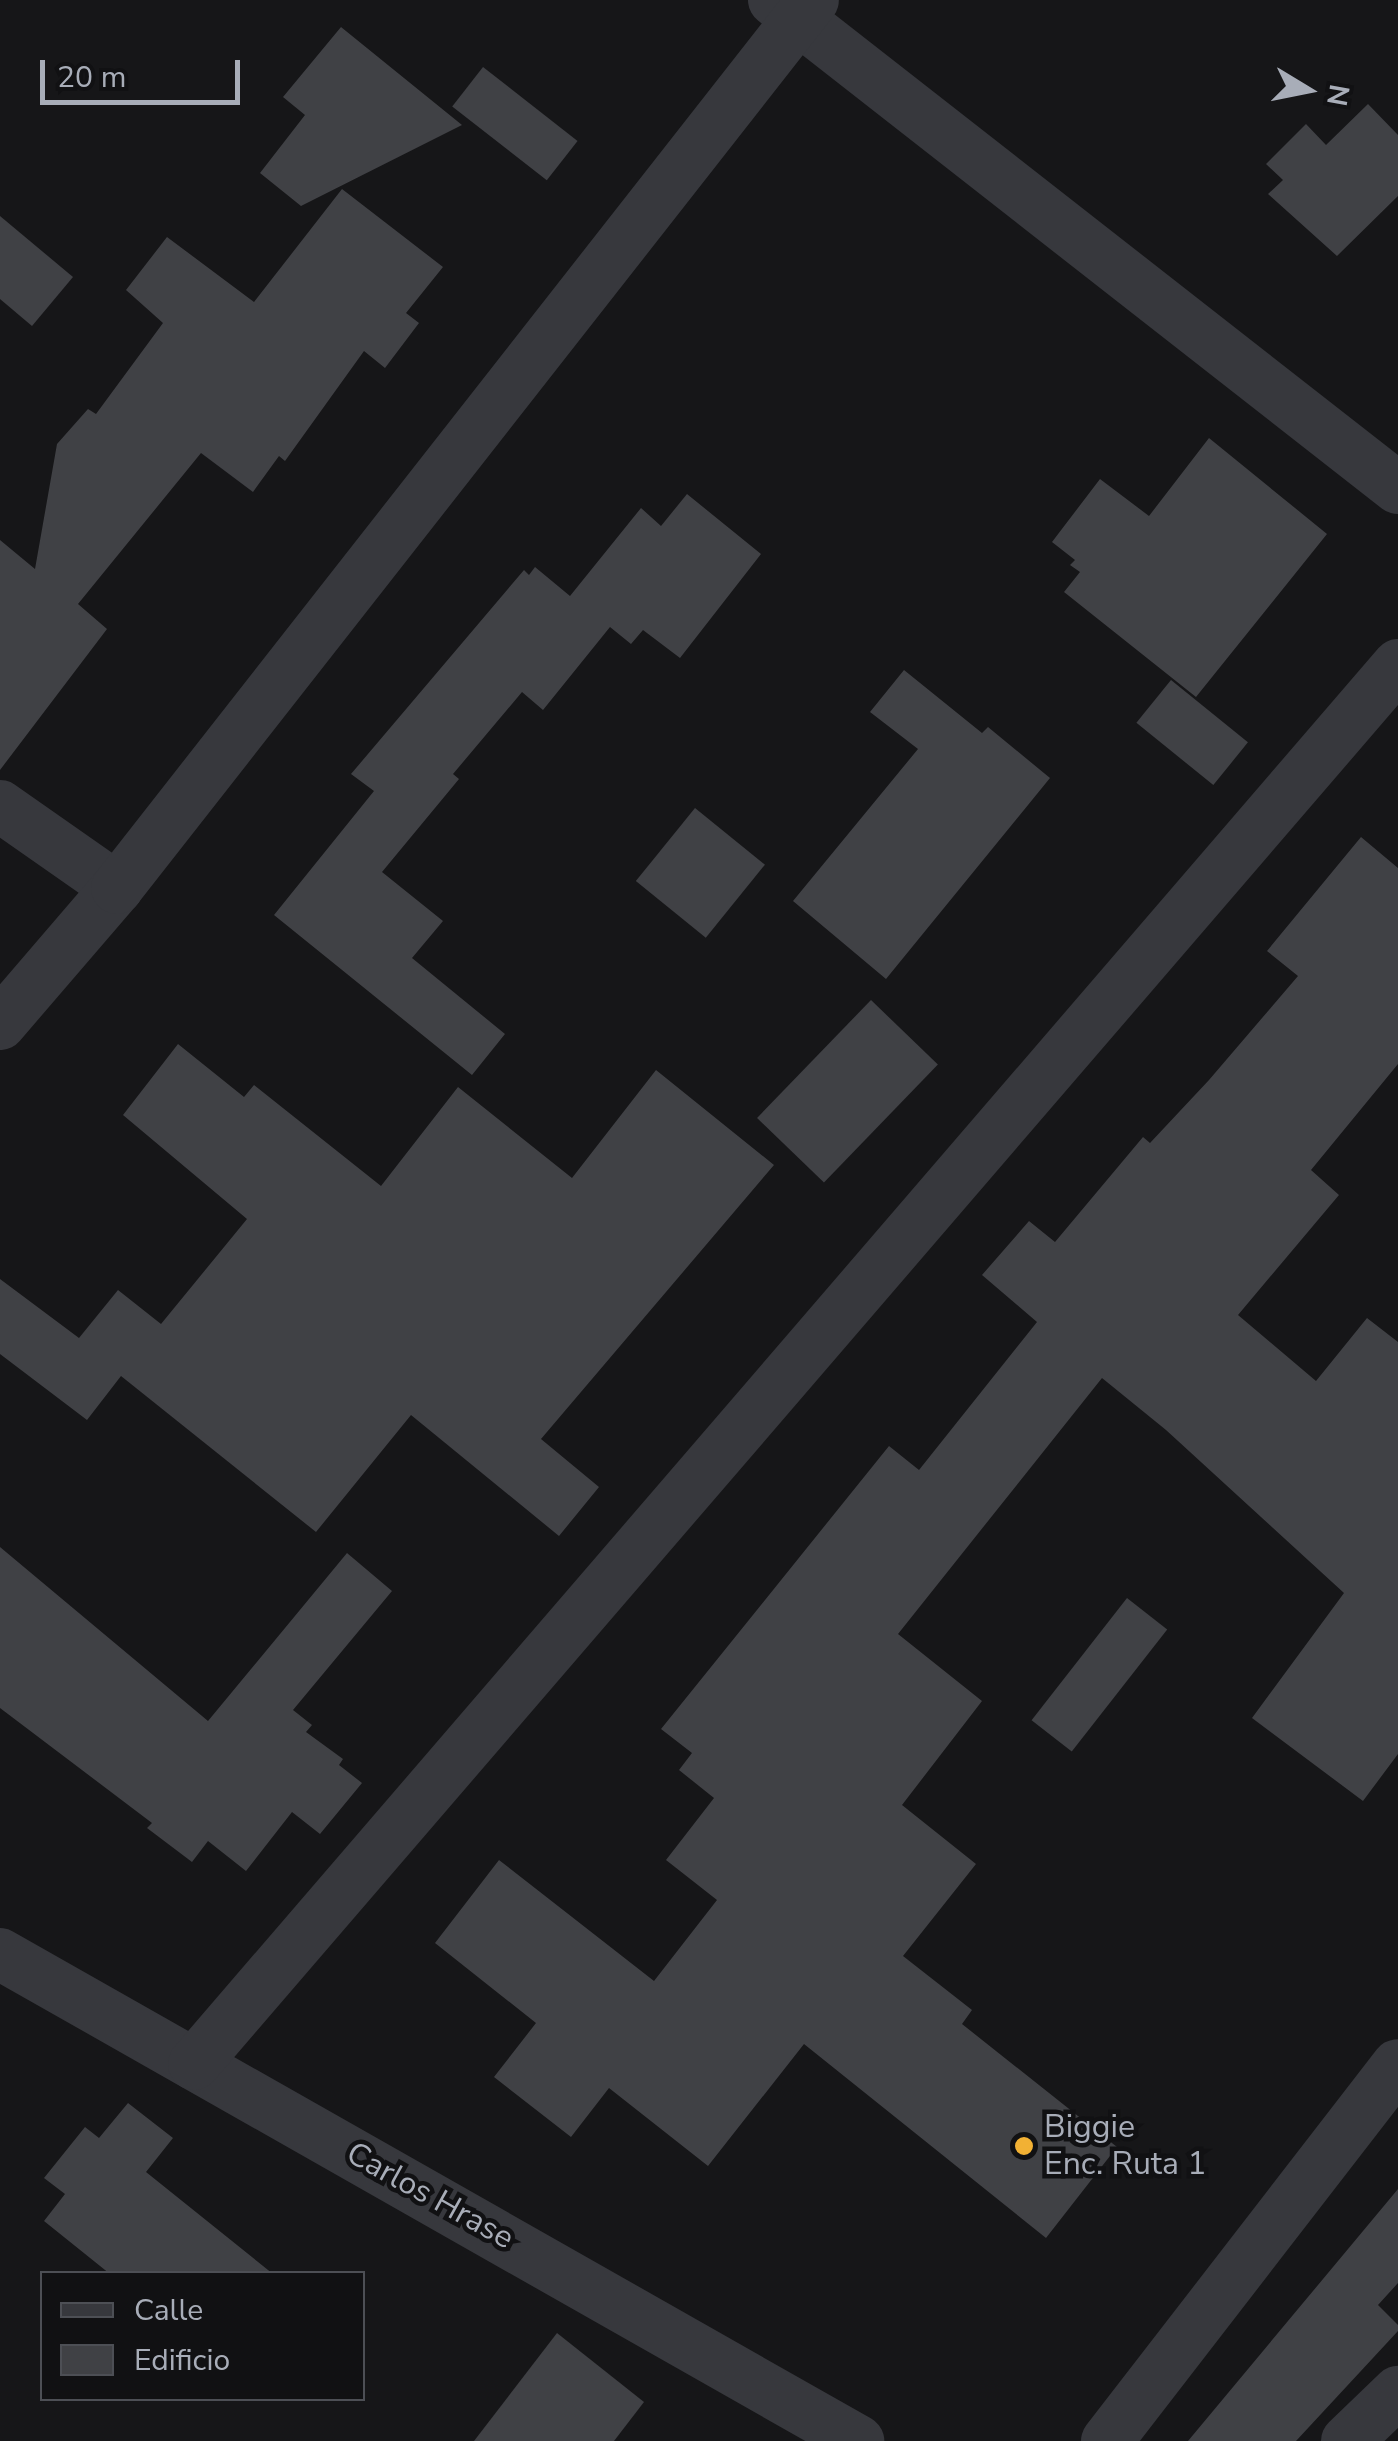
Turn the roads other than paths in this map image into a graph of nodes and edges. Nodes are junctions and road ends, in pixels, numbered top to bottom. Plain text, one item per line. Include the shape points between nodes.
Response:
1 (794, 6) edge
2 (1398, 488) edge
3 (1398, 664) edge
4 (0, 806) edge
5 (117, 888) junction
6 (0, 1024) edge
7 (0, 1954) edge
8 (194, 2064) junction
9 (1398, 2066) edge
10 (1398, 2392) edge
11 (858, 2441) edge
12 (1107, 2441) edge
13 (1347, 2441) edge

1 - 2 street
1 - 5 street
3 - 8 street
4 - 5 street
5 - 6 street
7 - 8 street, Carlos Hrase
8 - 11 street, Carlos Hrase
9 - 12 street
10 - 13 street

